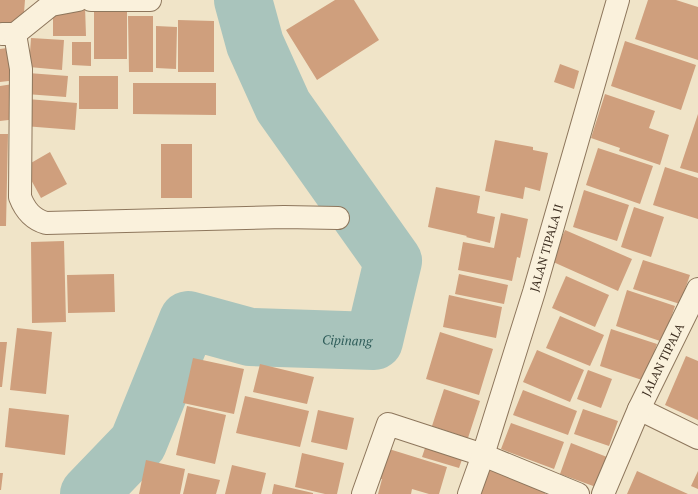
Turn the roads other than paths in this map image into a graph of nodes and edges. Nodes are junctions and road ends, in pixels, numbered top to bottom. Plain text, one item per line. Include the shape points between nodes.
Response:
1 (78, 0) edge
2 (91, 0) edge
3 (109, 0) edge
4 (150, 0) edge
5 (618, 0) edge
6 (8, 34) edge
7 (338, 218) dead end
8 (698, 288) edge
9 (639, 409) junction
10 (698, 438) edge
11 (483, 454) junction
12 (363, 494) edge
13 (469, 494) edge
14 (578, 494) edge
15 (603, 494) edge

1 - 6 street via 51,5
2 - 3 street
3 - 4 street
5 - 11 street, JALAN TIPALA II via 534,292
6 - 7 street via 21,69 20,197 28,212 40,221 46,223
8 - 9 street, JALAN TIPALA
9 - 10 street, JALAN TIPALA
9 - 15 street, JALAN TIPALA
11 - 12 street via 388,424
11 - 13 street, JALAN TIPALA II
11 - 14 street

